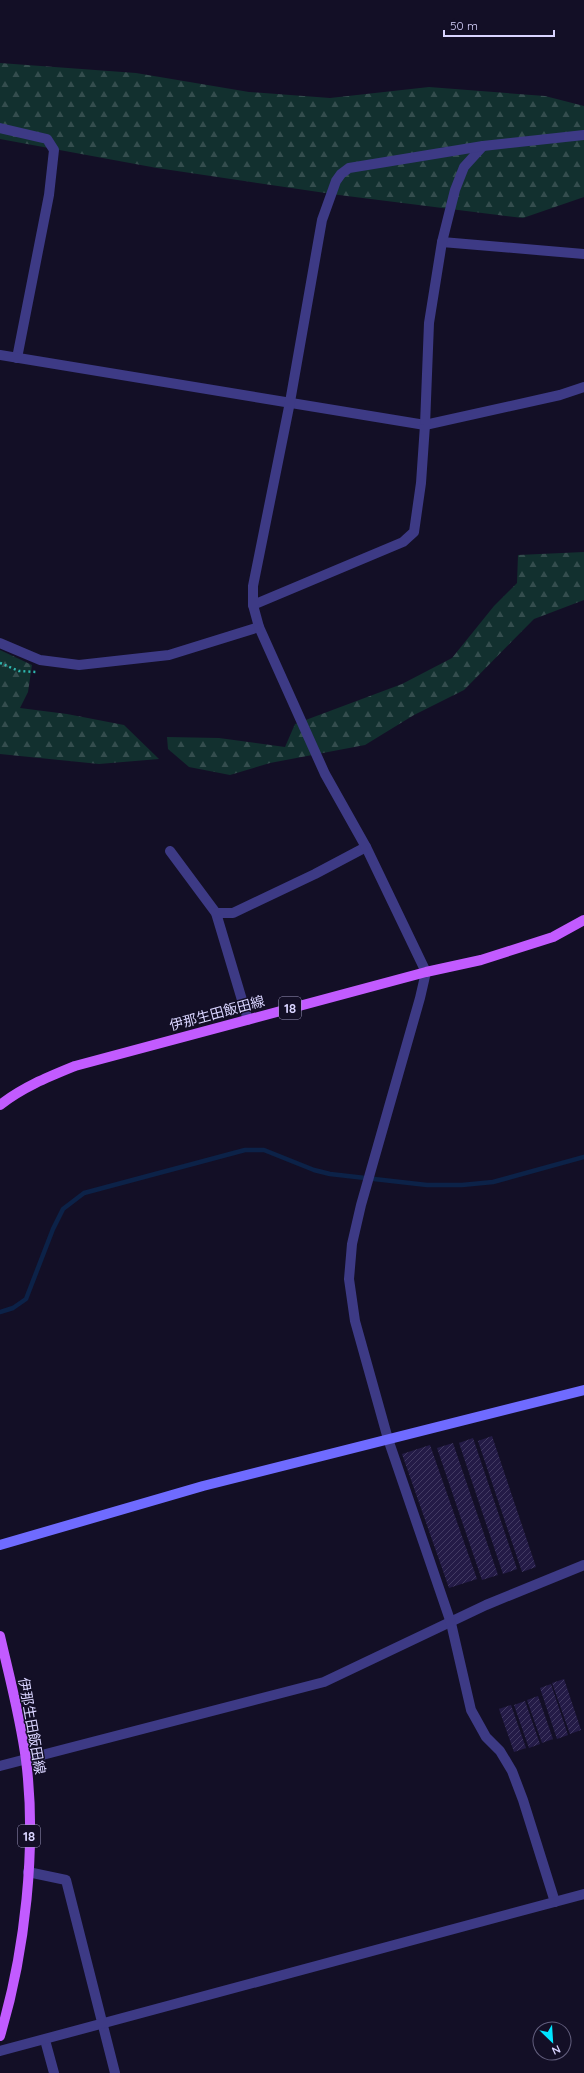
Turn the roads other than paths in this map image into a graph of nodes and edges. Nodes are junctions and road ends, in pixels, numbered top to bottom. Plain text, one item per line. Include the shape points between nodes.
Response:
1 (0, 128) edge
2 (584, 135) edge
3 (483, 146) junction
4 (442, 242) junction
5 (584, 254) edge
6 (0, 355) edge
7 (17, 358) junction
8 (584, 387) edge
9 (290, 402) junction
10 (425, 425) junction
11 (253, 605) junction
12 (259, 627) junction
13 (0, 643) edge
14 (366, 847) junction
15 (170, 851) dead end
16 (216, 913) junction
17 (584, 920) edge
18 (426, 972) junction
19 (248, 1020) junction
20 (0, 1105) edge
21 (584, 1390) edge
22 (388, 1439) junction
23 (0, 1545) edge
24 (584, 1565) edge
25 (451, 1623) junction
26 (0, 1636) edge
27 (26, 1760) junction
28 (0, 1766) edge
29 (28, 1872) junction
30 (584, 1894) edge
31 (555, 1902) junction
32 (102, 2024) junction
33 (0, 2036) edge
34 (45, 2040) junction
35 (0, 2052) edge
36 (54, 2073) edge
37 (115, 2073) edge

1 - 7 street via 47,139 54,150 49,195
2 - 3 street
3 - 4 street via 464,167 455,190
3 - 9 street via 349,168 340,174 322,220
4 - 5 street
4 - 10 street via 429,323
6 - 7 street
7 - 9 street
8 - 10 street via 560,395
9 - 10 street
9 - 11 street via 253,586
10 - 11 street via 414,532 403,542
11 - 12 street
12 - 13 street via 169,654 79,665 40,660
12 - 14 street via 325,774
14 - 16 street via 233,913
14 - 18 street
15 - 16 street
16 - 19 street
17 - 18 main road, 伊那生田飯田線 / 18 via 553,937 481,960
18 - 19 main road, 伊那生田飯田線 / 18
18 - 22 street via 352,1244 350,1279 355,1321
19 - 20 main road, 伊那生田飯田線 / 18 via 75,1066 42,1079
21 - 22 street
22 - 23 street via 203,1486
22 - 25 street
24 - 25 street via 486,1605
25 - 27 street via 324,1682
25 - 31 street via 471,1710 486,1737 500,1751 512,1771
26 - 27 main road, 伊那生田飯田線 / 18
27 - 28 street
27 - 29 main road, 伊那生田飯田線 / 18 via 30,1806
29 - 32 street via 66,1880
29 - 33 main road, 伊那生田飯田線 / 18 via 18,1960 9,2008
30 - 31 street
31 - 32 street
32 - 34 street
32 - 37 street
34 - 35 street
34 - 36 street

